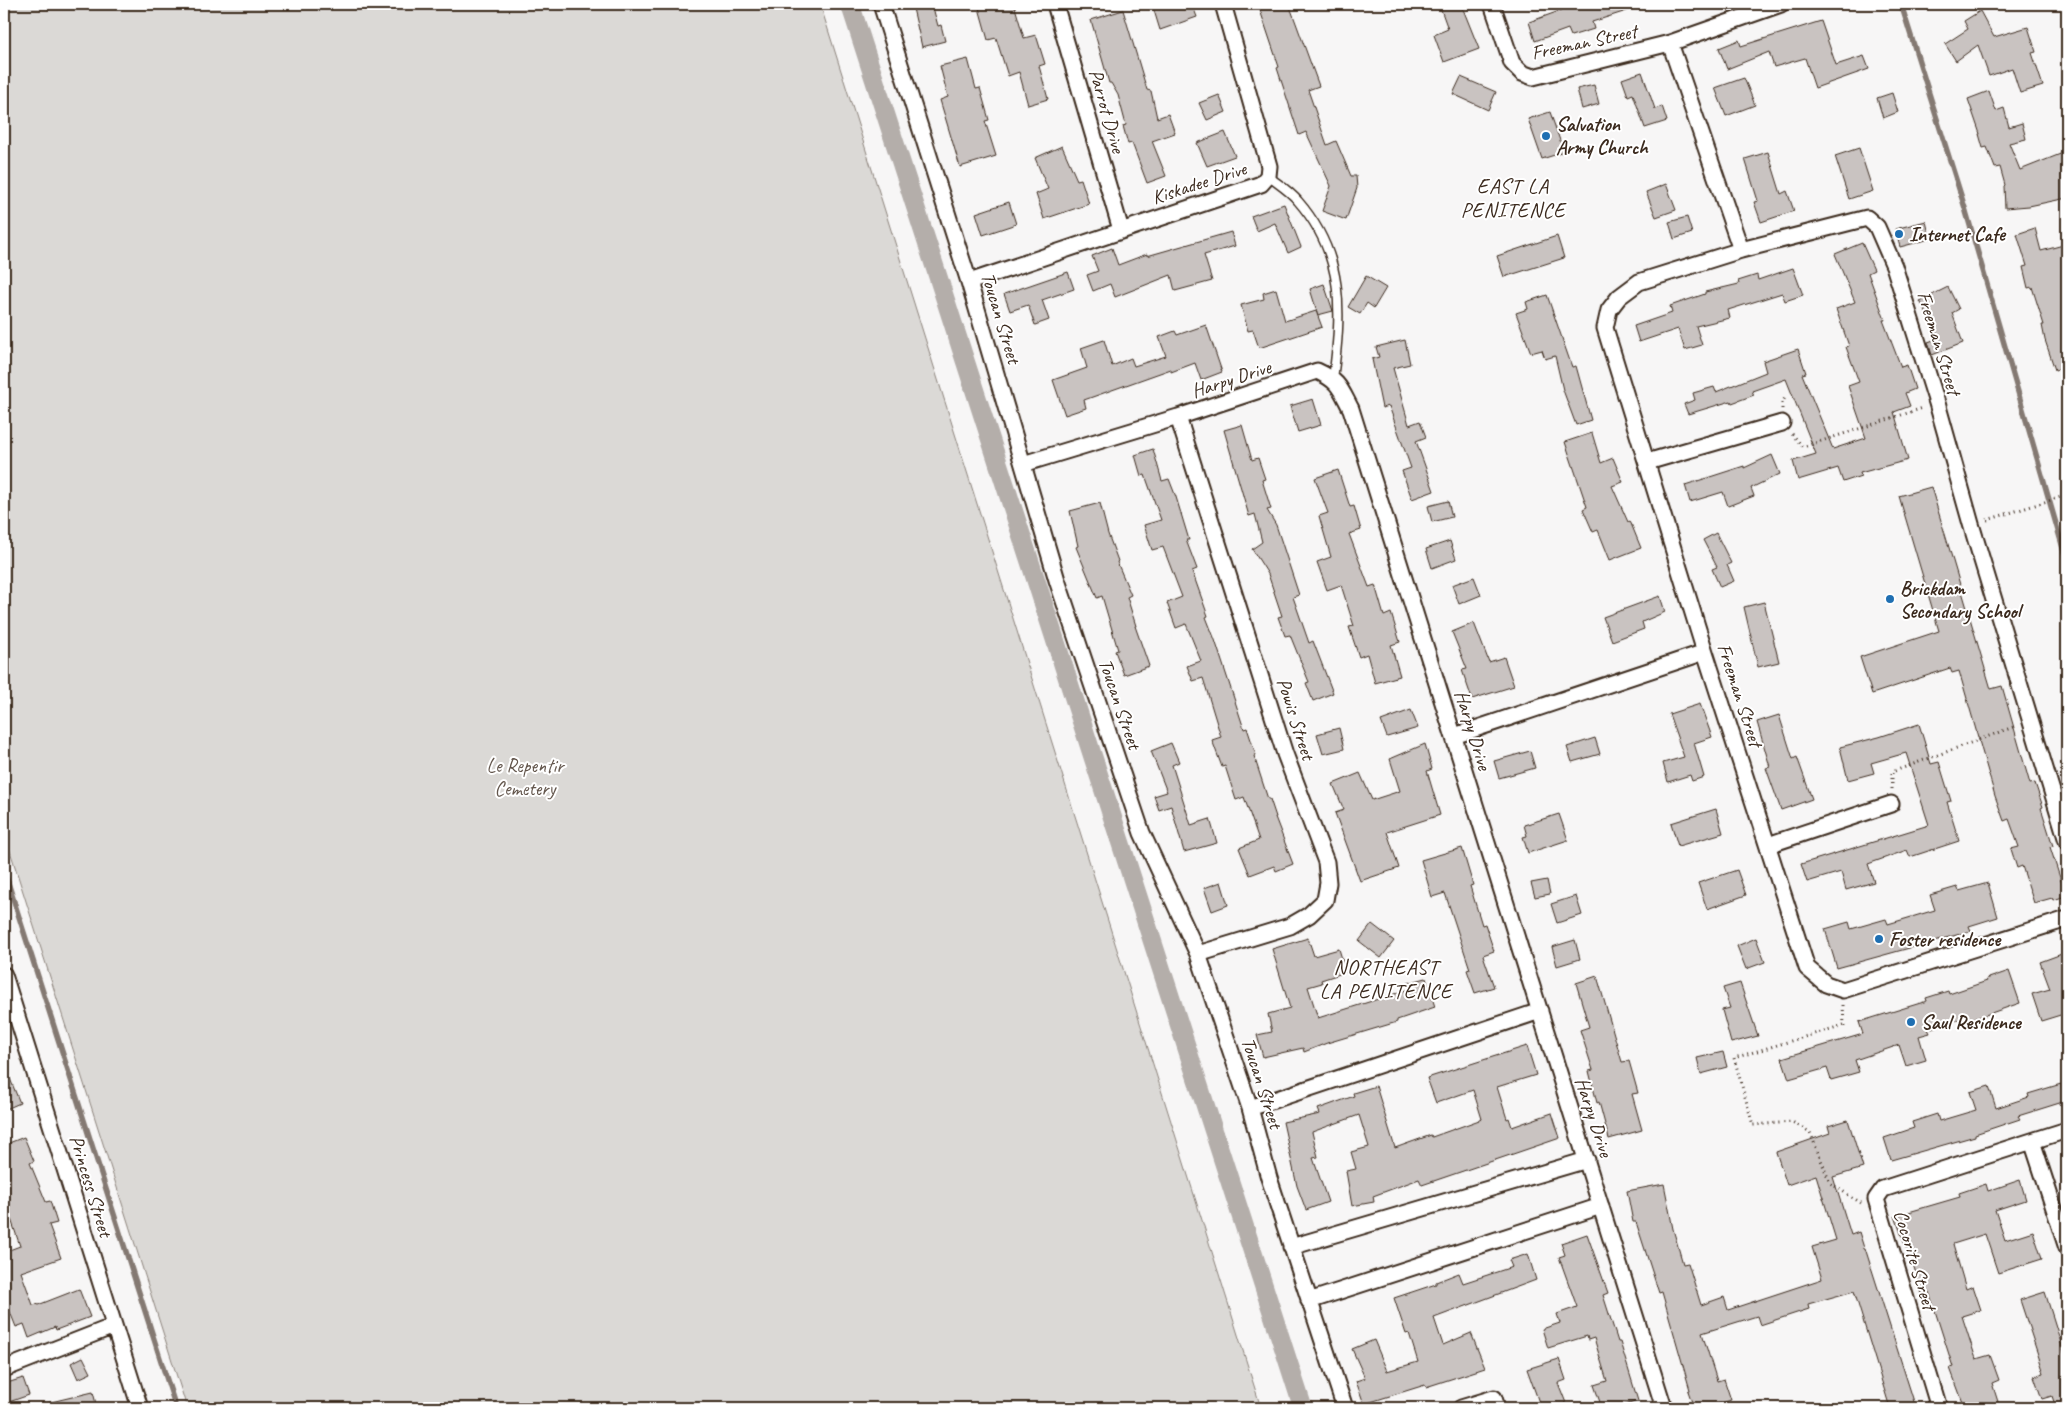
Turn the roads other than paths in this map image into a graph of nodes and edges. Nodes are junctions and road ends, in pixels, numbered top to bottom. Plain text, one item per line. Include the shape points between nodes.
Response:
1 (880, 4) edge
2 (1055, 4) edge
3 (1223, 4) edge
4 (1492, 4) edge
5 (1781, 4) edge
6 (1670, 43) junction
7 (1268, 176) junction
8 (1121, 230) junction
9 (1741, 250) junction
10 (970, 282) junction
11 (1333, 379) junction
12 (1178, 417) junction
13 (1782, 423) road end
14 (1647, 462) junction
15 (1023, 464) junction
16 (1705, 652) junction
17 (1454, 736) junction
18 (1891, 804) road end
19 (2067, 840) edge
20 (1768, 845) junction
21 (2067, 919) edge
22 (1198, 954) junction
23 (4, 975) edge
24 (1540, 1011) junction
25 (1250, 1108) junction
26 (2067, 1130) edge
27 (2032, 1141) junction
28 (1587, 1160) junction
29 (1601, 1206) junction
30 (2066, 1242) edge
31 (1291, 1247) junction
32 (1309, 1301) junction
33 (114, 1326) junction
34 (4, 1369) edge
35 (140, 1408) edge
36 (1345, 1408) edge
37 (1461, 1408) edge
38 (1497, 1408) edge
39 (1664, 1408) edge
40 (1939, 1408) edge

1 - 10 street, Toucan Street
2 - 8 street, Parrot Drive
3 - 7 street, Kiskadee Drive via 1269,166
4 - 6 street, Freeman Street via 1512,63 1522,73 1533,77
5 - 6 street, Freeman Street
6 - 9 street
7 - 8 street, Kiskadee Drive via 1261,184
7 - 11 lane via 1297,200 1317,228 1332,258 1337,282 1339,336
8 - 10 street, Kiskadee Drive
9 - 14 street, Freeman Street via 1640,282 1619,297 1609,310 1605,328
9 - 19 street, Freeman Street via 1867,218 1877,228 1894,266 1937,403
10 - 15 street, Toucan Street
11 - 12 street, Harpy Drive via 1317,371
11 - 17 street, Harpy Drive via 1351,409
12 - 15 street, Harpy Drive
12 - 22 street, Powis Street via 1285,754 1326,862 1328,884 1325,900 1290,926
13 - 14 street
14 - 16 street, Freeman Street
15 - 22 street, Toucan Street via 1057,580 1142,833
16 - 17 street
16 - 20 street, Freeman Street
17 - 24 street, Harpy Drive
18 - 20 street
20 - 21 street, Freeman Street via 1808,968 1826,984 1843,990
22 - 25 street, Toucan Street
23 - 33 street, Princess Street
24 - 25 street
24 - 28 street, Harpy Drive
25 - 31 street, Toucan Street
26 - 27 street
27 - 30 street
27 - 40 street, Cocorite Street via 1883,1188 1876,1199
28 - 29 street, Harpy Drive
28 - 31 street
29 - 32 street
29 - 39 street, Harpy Drive
31 - 32 street, Toucan Street
32 - 36 street, Toucan Street
33 - 34 street
33 - 35 street, Princess Street
37 - 38 street via 1494,1398

